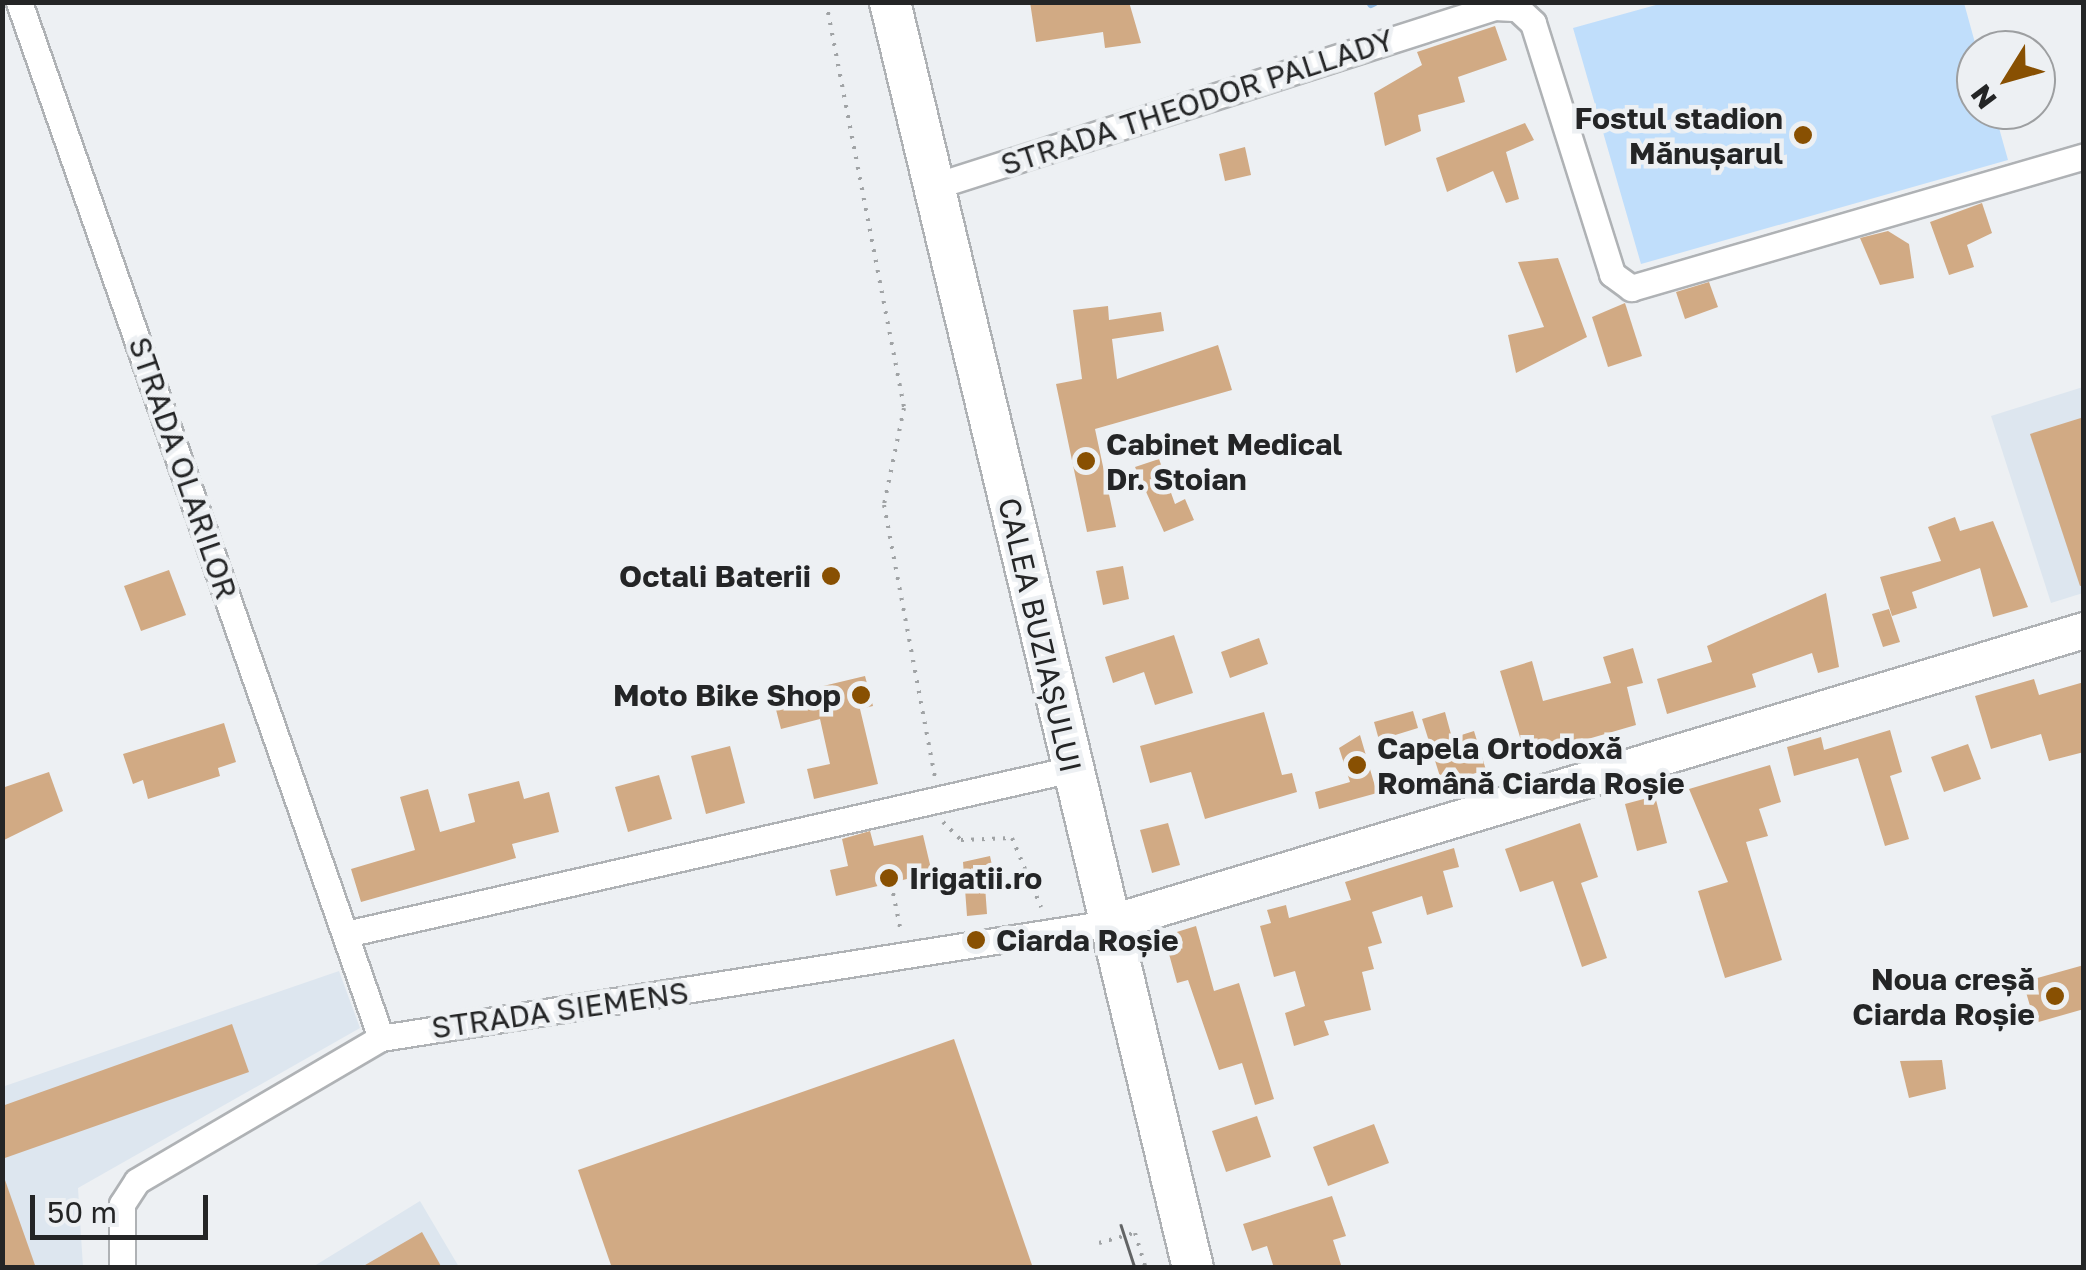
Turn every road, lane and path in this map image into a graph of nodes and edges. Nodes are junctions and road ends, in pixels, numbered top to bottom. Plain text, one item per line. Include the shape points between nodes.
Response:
1 (18, 2) edge
2 (826, 2) edge
3 (890, 2) edge
4 (2084, 156) edge
5 (935, 186) junction
6 (2084, 630) edge
7 (1072, 770) junction
8 (939, 800) junction
9 (891, 883) dead end
10 (1044, 918) dead end
11 (1109, 923) junction
12 (346, 934) junction
13 (908, 960) junction
14 (381, 1038) junction
15 (1099, 1243) dead end
16 (122, 1268) edge
17 (1146, 1268) edge
18 (1194, 1268) edge

1 - 12 street, STRADA OLARILOR
2 - 8 path via 904,408 884,506
3 - 5 main road, CALEA BUZIAȘULUI
4 - 5 street, STRADA THEODOR PALLADY via 1630,288 1612,274 1533,23 1517,8 1495,7
5 - 7 main road, CALEA BUZIAȘULUI
6 - 11 street
7 - 8 street
7 - 11 main road, CALEA BUZIAȘULUI
8 - 10 path via 952,837 1012,838
8 - 12 street
9 - 13 path
11 - 13 street, STRADA SIEMENS
11 - 18 main road, CALEA BUZIAȘULUI
12 - 14 street, STRADA OLARILOR
13 - 14 street, STRADA SIEMENS
14 - 16 street, STRADA SIEMENS via 137,1180 122,1204
15 - 17 path via 1135,1233

